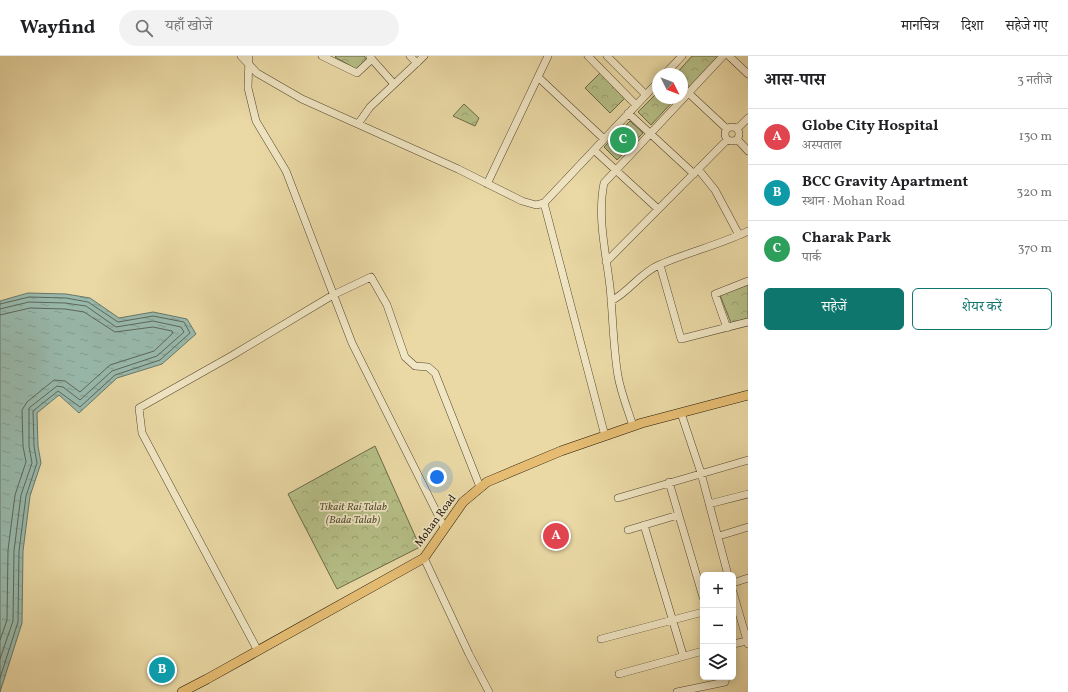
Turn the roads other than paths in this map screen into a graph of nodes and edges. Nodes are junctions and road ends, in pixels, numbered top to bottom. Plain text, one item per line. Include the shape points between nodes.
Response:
1 (240, 56) edge
2 (249, 56) edge
3 (410, 56) edge
4 (424, 56) edge
5 (548, 56) edge
6 (588, 56) edge
7 (682, 56) edge
8 (723, 56) edge
9 (729, 56) edge
10 (327, 57) edge
11 (371, 58) edge
12 (612, 58) edge
13 (417, 63) junction
14 (249, 65) junction
15 (672, 68) edge
16 (748, 74) edge
17 (538, 78) junction
18 (394, 84) junction
19 (652, 88) edge
20 (688, 93) joint
21 (646, 95) junction
22 (678, 104) edge
23 (636, 105) junction
24 (628, 113) junction
25 (748, 118) edge
26 (358, 124) junction
27 (726, 129) junction
28 (737, 129) junction
29 (650, 133) junction
30 (604, 139) junction
31 (737, 139) junction
32 (727, 140) junction
33 (594, 150) junction
34 (748, 151) edge
35 (616, 170) junction
36 (696, 171) junction
37 (487, 184) junction
38 (544, 203) junction
39 (658, 209) junction
40 (748, 231) edge
41 (739, 235) junction
42 (606, 262) junction
43 (660, 265) junction
44 (748, 281) edge
45 (333, 294) junction
46 (611, 301) junction
47 (748, 322) edge
48 (727, 328) junction
49 (748, 395) edge
50 (681, 413) junction
51 (633, 426) junction
52 (605, 436) junction
53 (748, 460) edge
54 (701, 474) junction
55 (669, 482) junction
56 (480, 487) junction
57 (748, 494) edge
58 (618, 498) dead end
59 (709, 504) junction
60 (678, 515) junction
61 (644, 525) junction
62 (444, 527) junction
63 (748, 527) edge
64 (628, 530) dead end
65 (719, 536) junction
66 (424, 558) junction
67 (727, 572) edge
68 (748, 578) edge
69 (736, 582) edge
70 (700, 585) edge
71 (736, 602) edge
72 (700, 613) edge
73 (672, 620) junction
74 (601, 639) dead end
75 (748, 642) edge
76 (736, 644) edge
77 (258, 651) junction
78 (700, 652) edge
79 (683, 655) junction
80 (619, 674) dead end
81 (725, 680) edge
82 (694, 690) edge
83 (182, 692) edge
84 (489, 692) edge
85 (677, 692) edge

1 - 14 street
2 - 14 street
3 - 13 street
4 - 13 street
5 - 17 street
6 - 23 street
7 - 15 street
8 - 20 street
9 - 16 street
10 - 11 street via 357,73
11 - 18 street
12 - 21 street
13 - 18 street
14 - 26 street via 257,73 302,99
14 - 45 street via 248,88 256,121 286,171
17 - 30 street
17 - 37 street
18 - 26 street via 370,107
19 - 21 street
20 - 27 street
21 - 23 street
22 - 29 street
23 - 24 street
24 - 29 street
24 - 30 street
25 - 28 street
26 - 37 street
27 - 28 street
27 - 32 street
28 - 31 street
29 - 35 street
29 - 36 street
30 - 33 street
31 - 32 street
31 - 34 street
32 - 36 street
33 - 35 street
33 - 38 street
35 - 39 street
35 - 42 street via 604,183 601,198
36 - 39 street
36 - 41 street via 715,190
37 - 38 street via 536,206
38 - 52 street
39 - 42 street
40 - 41 street
41 - 43 street
42 - 46 street
43 - 46 street via 649,270
43 - 48 street via 681,339
44 - 48 street via 715,294
45 - 56 street via 371,277 387,305 405,357 414,366 428,367 435,373
45 - 62 street via 352,343
45 - 77 street via 139,408 142,433
46 - 51 street via 618,378
47 - 48 street
49 - 50 main road, Mohan Road
50 - 51 main road, Mohan Road
50 - 54 street
51 - 52 main road, Mohan Road
52 - 56 main road, Mohan Road via 555,453
53 - 54 street
54 - 55 street
54 - 59 street
55 - 58 street
55 - 60 street
56 - 62 main road, Mohan Road via 463,502
57 - 59 street
59 - 65 street
60 - 61 street
60 - 70 street
61 - 64 street
61 - 73 street
62 - 66 main road, Mohan Road
63 - 65 street
65 - 67 street
66 - 77 main road, Mohan Road
66 - 84 street
68 - 69 street
71 - 75 street
72 - 73 street
73 - 74 street
73 - 79 street
75 - 76 street
77 - 83 main road, Mohan Road
78 - 79 street
79 - 80 street
81 - 82 street
82 - 85 street

